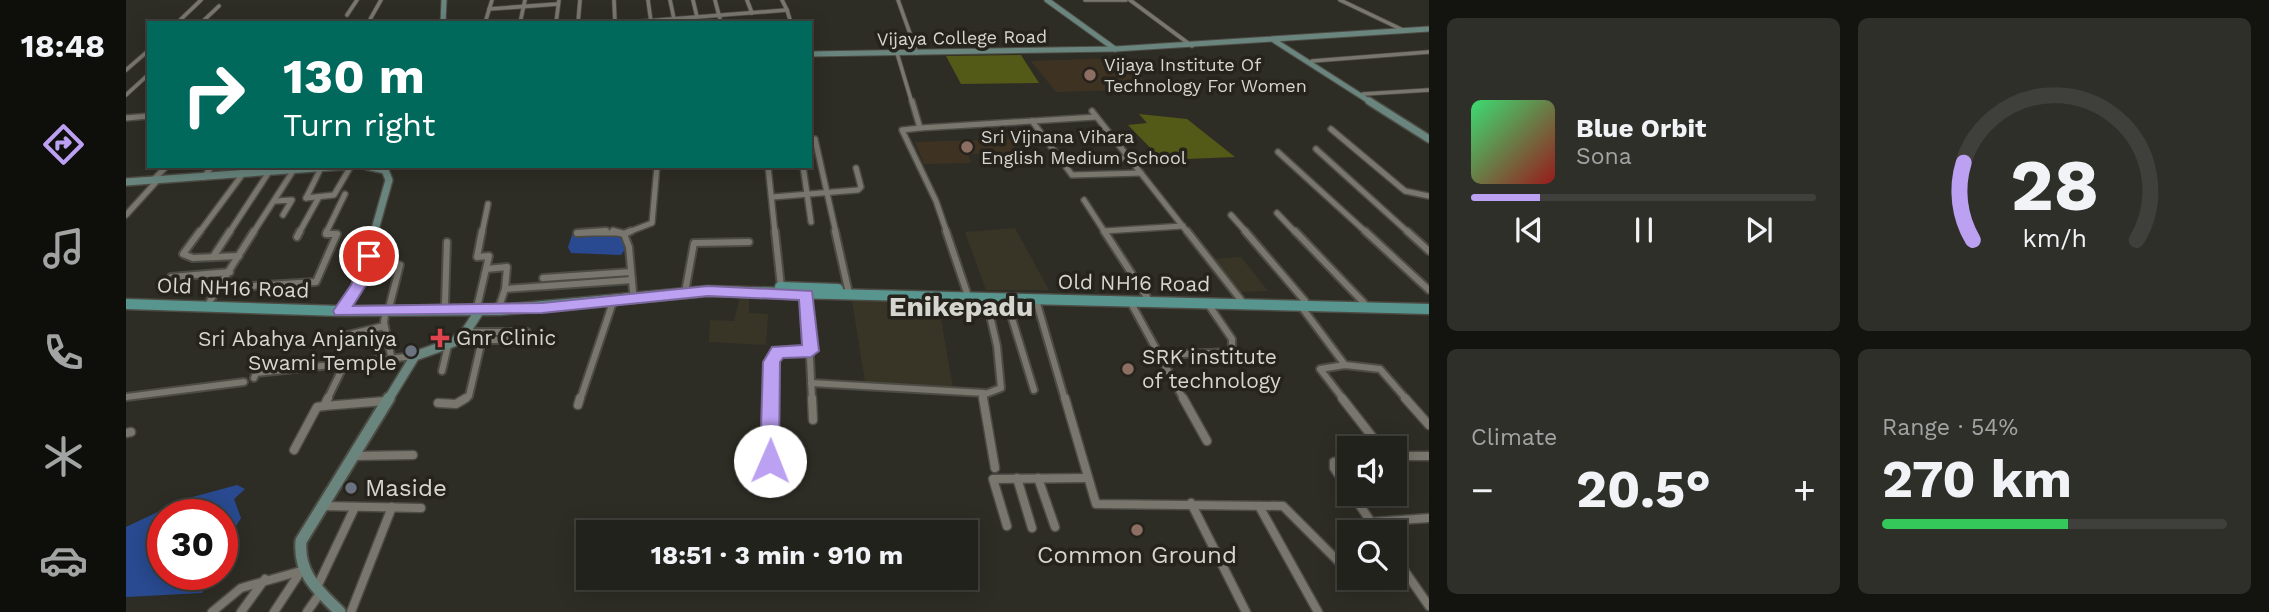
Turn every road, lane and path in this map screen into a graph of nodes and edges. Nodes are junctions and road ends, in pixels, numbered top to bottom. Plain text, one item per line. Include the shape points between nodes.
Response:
1 (201, 0) edge
2 (357, 0) edge
3 (381, 0) edge
4 (446, 0) edge
5 (492, 0) edge
6 (525, 0) edge
7 (580, 0) edge
8 (614, 0) edge
9 (648, 0) edge
10 (670, 0) edge
11 (693, 0) edge
12 (715, 0) edge
13 (747, 0) edge
14 (782, 0) edge
15 (898, 0) edge
16 (1047, 0) edge
17 (1085, 0) edge
18 (1128, 0) edge
19 (1340, 0) edge
20 (558, 2) edge
21 (219, 6) dead end
22 (523, 6) junction
23 (489, 9) junction
24 (787, 10) junction
25 (752, 13) junction
26 (347, 15) dead end
27 (719, 15) junction
28 (697, 17) junction
29 (674, 19) junction
30 (179, 21) edge
31 (203, 21) edge
32 (369, 21) edge
33 (444, 21) edge
34 (486, 21) edge
35 (520, 21) edge
36 (556, 21) edge
37 (578, 21) edge
38 (615, 21) edge
39 (651, 21) edge
40 (659, 21) edge
41 (686, 21) edge
42 (720, 21) edge
43 (791, 21) edge
44 (1429, 29) edge
45 (1405, 31) junction
46 (1277, 41) junction
47 (1192, 46) junction
48 (1115, 49) junction
49 (147, 51) edge
50 (1429, 51) edge
51 (897, 53) junction
52 (917, 53) junction
53 (812, 54) edge
54 (1312, 61) junction
55 (126, 71) edge
56 (1330, 75) junction
57 (147, 76) edge
58 (1429, 90) edge
59 (1363, 94) junction
60 (127, 95) edge
61 (147, 116) edge
62 (126, 118) edge
63 (1032, 121) junction
64 (1412, 126) junction
65 (920, 128) junction
66 (1331, 129) dead end
67 (1429, 137) edge
68 (815, 139) dead end
69 (1316, 149) dead end
70 (1278, 152) dead end
71 (1129, 159) junction
72 (1076, 160) dead end
73 (165, 168) edge
74 (211, 168) edge
75 (260, 168) edge
76 (309, 168) edge
77 (321, 168) joint
78 (350, 168) edge
79 (376, 168) edge
80 (657, 168) edge
81 (768, 168) edge
82 (803, 168) edge
83 (856, 168) dead end
84 (279, 169) edge
85 (293, 171) junction
86 (269, 172) junction
87 (1141, 173) junction
88 (255, 174) junction
89 (242, 175) junction
90 (204, 177) junction
91 (152, 181) junction
92 (126, 182) edge
93 (828, 192) junction
94 (345, 194) dead end
95 (808, 194) junction
96 (1429, 196) edge
97 (319, 197) junction
98 (773, 197) junction
99 (1084, 200) dead end
100 (275, 201) junction
101 (488, 204) dead end
102 (1277, 213) dead end
103 (126, 215) edge
104 (283, 215) dead end
105 (1231, 215) dead end
106 (811, 222) dead end
107 (1183, 226) junction
108 (1104, 231) junction
109 (577, 233) dead end
110 (624, 234) junction
111 (297, 237) dead end
112 (447, 242) dead end
113 (749, 242) dead end
114 (1429, 251) edge
115 (213, 257) junction
116 (239, 257) junction
117 (400, 265) dead end
118 (486, 269) junction
119 (230, 272) junction
120 (631, 272) junction
121 (171, 277) dead end
122 (544, 278) dead end
123 (632, 280) junction
124 (686, 287) junction
125 (780, 287) junction
126 (220, 288) junction
127 (505, 289) junction
128 (848, 289) junction
129 (1429, 290) edge
130 (633, 292) junction
131 (967, 293) junction
132 (807, 295) junction
133 (1147, 297) junction
134 (126, 298) edge
135 (986, 298) junction
136 (614, 299) junction
137 (1006, 299) junction
138 (1036, 300) junction
139 (1241, 300) junction
140 (210, 301) junction
141 (445, 303) junction
142 (1131, 303) junction
143 (1301, 303) junction
144 (1364, 303) junction
145 (1429, 303) edge
146 (126, 304) edge
147 (500, 304) junction
148 (1208, 304) junction
149 (388, 307) junction
150 (479, 307) junction
151 (344, 308) junction
152 (1429, 309) edge
153 (384, 326) junction
154 (468, 332) junction
155 (527, 332) dead end
156 (335, 338) dead end
157 (522, 339) dead end
158 (482, 341) junction
159 (453, 344) junction
160 (811, 351) junction
161 (1160, 355) junction
162 (391, 356) junction
163 (415, 356) junction
164 (345, 363) junction
165 (1345, 365) junction
166 (442, 371) dead end
167 (254, 378) dead end
168 (244, 382) dead end
169 (811, 383) junction
170 (1034, 390) dead end
171 (984, 393) junction
172 (126, 397) edge
173 (387, 401) junction
174 (438, 402) dead end
175 (324, 405) junction
176 (578, 405) dead end
177 (813, 420) dead end
178 (1429, 425) edge
179 (1371, 436) edge
180 (1207, 441) dead end
181 (294, 450) dead end
182 (413, 455) dead end
183 (354, 456) junction
184 (1407, 456) edge
185 (1429, 456) edge
186 (995, 468) dead end
187 (1017, 478) junction
188 (1038, 478) junction
189 (1087, 478) junction
190 (769, 486) dead end
191 (1191, 503) junction
192 (320, 506) junction
193 (355, 506) junction
194 (1259, 506) junction
195 (392, 508) junction
196 (421, 508) dead end
197 (1429, 517) edge
198 (1395, 520) edge
199 (1007, 526) dead end
200 (1055, 527) dead end
201 (1032, 528) dead end
202 (1337, 560) edge
203 (301, 571) junction
204 (1407, 574) edge
205 (265, 579) junction
206 (319, 590) junction
207 (1429, 606) edge
208 (212, 612) edge
209 (241, 612) edge
210 (274, 612) edge
211 (307, 612) edge
212 (340, 612) edge
213 (351, 612) edge
214 (1246, 612) edge
215 (1318, 612) edge

1 - 30 street
2 - 26 street
3 - 32 street
4 - 33 street
5 - 23 street
6 - 22 street
7 - 37 street
8 - 38 street
9 - 39 street
10 - 29 street
11 - 28 street
12 - 27 street
13 - 25 street
14 - 24 street
15 - 52 street
16 - 48 street
17 - 18 street
18 - 47 street
19 - 45 street
20 - 22 street
20 - 36 street
21 - 31 street
22 - 23 street
22 - 35 street
23 - 34 street
24 - 25 street
24 - 43 street
25 - 27 street
27 - 28 street
27 - 42 street
28 - 41 street
29 - 40 street
29 - 41 street
44 - 45 street, Vijaya College Road
45 - 46 street, Vijaya College Road
46 - 47 street, Vijaya College Road
46 - 54 street
46 - 56 street
47 - 48 street, Vijaya College Road
48 - 52 street, Vijaya College Road
49 - 55 street
50 - 54 street
51 - 52 street, Vijaya College Road
51 - 53 street, Vijaya College Road
51 - 65 street
54 - 56 street
56 - 59 street
56 - 64 street
57 - 60 street
58 - 59 street
59 - 64 street
61 - 62 street
63 - 65 street
63 - 71 street via 1094,114
63 - 87 street via 1072,174
64 - 67 street
65 - 131 street via 898,130 933,193
66 - 96 street via 1405,191
68 - 93 street
69 - 114 street
70 - 129 street
71 - 72 street
71 - 87 street
73 - 91 street
74 - 90 street
75 - 88 street
76 - 77 street
76 - 85 street
77 - 97 street via 306,198
78 - 97 street via 334,195
79 - 151 street via 385,170 389,180 363,275
80 - 110 street via 652,223
81 - 98 street
82 - 95 street
83 - 93 street via 860,189
84 - 85 street
84 - 86 street
85 - 100 street
86 - 88 street
86 - 115 street
87 - 107 street
88 - 89 street
89 - 90 street
89 - 115 street via 183,254
90 - 91 street
91 - 92 street
91 - 103 street
93 - 95 street
93 - 128 street
94 - 126 street via 326,234 337,234 316,282
95 - 98 street
95 - 106 street
97 - 111 street
98 - 125 street
99 - 108 street
100 - 104 street via 292,200
100 - 116 street
101 - 118 street via 477,257 489,256
102 - 144 street
105 - 143 street
107 - 108 street
107 - 139 street
108 - 133 street
109 - 110 street
110 - 120 street
112 - 141 street
113 - 124 street via 694,243
115 - 116 street
116 - 119 street
117 - 149 street
118 - 127 street via 508,267
118 - 150 street
119 - 121 street
119 - 126 street
120 - 122 street
120 - 123 street
123 - 127 street
123 - 130 street
124 - 125 main road, Old NH16 Road
124 - 130 main road, Old NH16 Road
125 - 128 main road, Old NH16 Road
126 - 140 street
127 - 147 street
128 - 131 main road, Old NH16 Road
130 - 147 main road, Old NH16 Road
131 - 133 main road, Old NH16 Road
132 - 135 main road, Old NH16 Road
132 - 136 main road, Old NH16 Road via 708,291
132 - 160 street
133 - 139 main road, Old NH16 Road
134 - 140 main road, Old NH16 Road
135 - 137 main road, Old NH16 Road
135 - 171 street via 1001,388
136 - 150 main road, Old NH16 Road via 542,308
136 - 176 street
137 - 138 main road, Old NH16 Road
137 - 170 street
138 - 142 main road, Old NH16 Road
138 - 189 street
139 - 143 main road, Old NH16 Road
140 - 151 main road, Old NH16 Road
141 - 149 main road, Old NH16 Road
141 - 150 main road, Old NH16 Road
142 - 148 main road, Old NH16 Road
142 - 161 street
143 - 144 main road, Old NH16 Road
143 - 148 main road, Old NH16 Road
143 - 152 main road, Old NH16 Road
143 - 165 street
144 - 145 main road, Old NH16 Road
146 - 151 main road, Old NH16 Road
147 - 150 main road, Old NH16 Road
148 - 161 street via 1232,339 1232,352
149 - 150 main road, Old NH16 Road
149 - 151 main road, Old NH16 Road
149 - 153 street
150 - 154 street
153 - 156 street
153 - 162 street
154 - 155 street
154 - 159 street
157 - 158 street
158 - 159 street
158 - 174 street via 469,396 456,404
159 - 163 street
159 - 166 street
160 - 169 street
160 - 190 street via 778,352 771,362
161 - 180 street
162 - 163 street
162 - 164 street
163 - 173 street
164 - 167 street via 256,373
164 - 175 street
165 - 178 street via 1370,366 1387,374
165 - 179 street via 1324,367 1320,372
168 - 172 street
169 - 171 street
169 - 177 street
171 - 186 street
173 - 175 street
173 - 183 street
175 - 181 street via 317,407
182 - 183 street
183 - 192 street
184 - 185 street
187 - 188 street
187 - 199 street via 993,479
187 - 201 street
188 - 189 street
188 - 200 street
189 - 191 street via 1096,504
191 - 194 street
191 - 214 street
192 - 193 street
192 - 203 street via 301,541
193 - 195 street
193 - 206 street
194 - 202 street via 1283,506
194 - 215 street
195 - 196 street
195 - 213 street
197 - 198 street
203 - 205 street
203 - 206 street
203 - 210 street
204 - 207 street
205 - 208 street via 230,593
205 - 209 street
206 - 211 street
206 - 212 street

